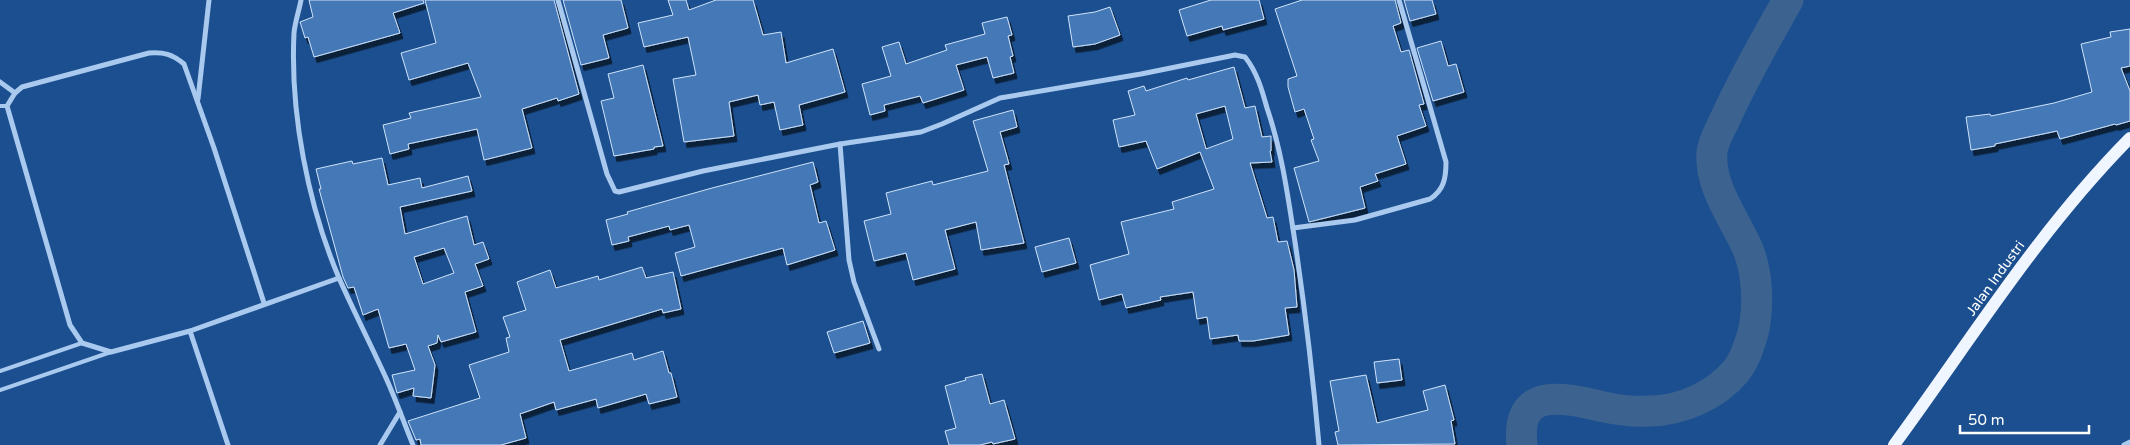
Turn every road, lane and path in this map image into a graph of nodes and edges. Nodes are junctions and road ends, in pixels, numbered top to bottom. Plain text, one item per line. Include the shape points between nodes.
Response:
1 (209, 0) edge
2 (301, 0) edge
3 (558, 0) edge
4 (1400, 0) edge
5 (0, 82) edge
6 (15, 93) junction
7 (198, 101) junction
8 (0, 106) edge
9 (7, 106) junction
10 (2130, 138) edge
11 (840, 144) junction
12 (1293, 228) junction
13 (339, 278) junction
14 (264, 303) junction
15 (190, 331) junction
16 (82, 343) junction
17 (879, 349) dead end
18 (111, 352) junction
19 (0, 370) edge
20 (0, 390) edge
21 (400, 412) junction
22 (2130, 442) edge
23 (228, 445) edge
24 (380, 445) edge
25 (413, 445) edge
26 (1319, 445) edge
27 (1894, 445) edge
28 (2124, 445) edge

1 - 7 street
2 - 13 street via 294,32 303,154 323,235
3 - 11 street via 607,174 615,191 633,190 702,171
4 - 12 street via 1446,162 1444,184 1430,199 1355,220
5 - 6 street
6 - 7 street via 22,87 149,53 164,52 184,64
6 - 9 street
7 - 14 street
8 - 9 lane
9 - 16 street via 70,325
10 - 27 main road, Jalan Industri via 2078,192 2008,282
11 - 12 street via 921,132 1000,98 1235,55 1245,57 1259,82 1277,137
11 - 17 street via 849,260
12 - 26 street via 1312,362
13 - 14 street
13 - 21 street
14 - 15 street
15 - 18 street
15 - 23 street
16 - 18 street
16 - 19 lane
18 - 20 lane
21 - 24 street
21 - 25 street
22 - 28 street

